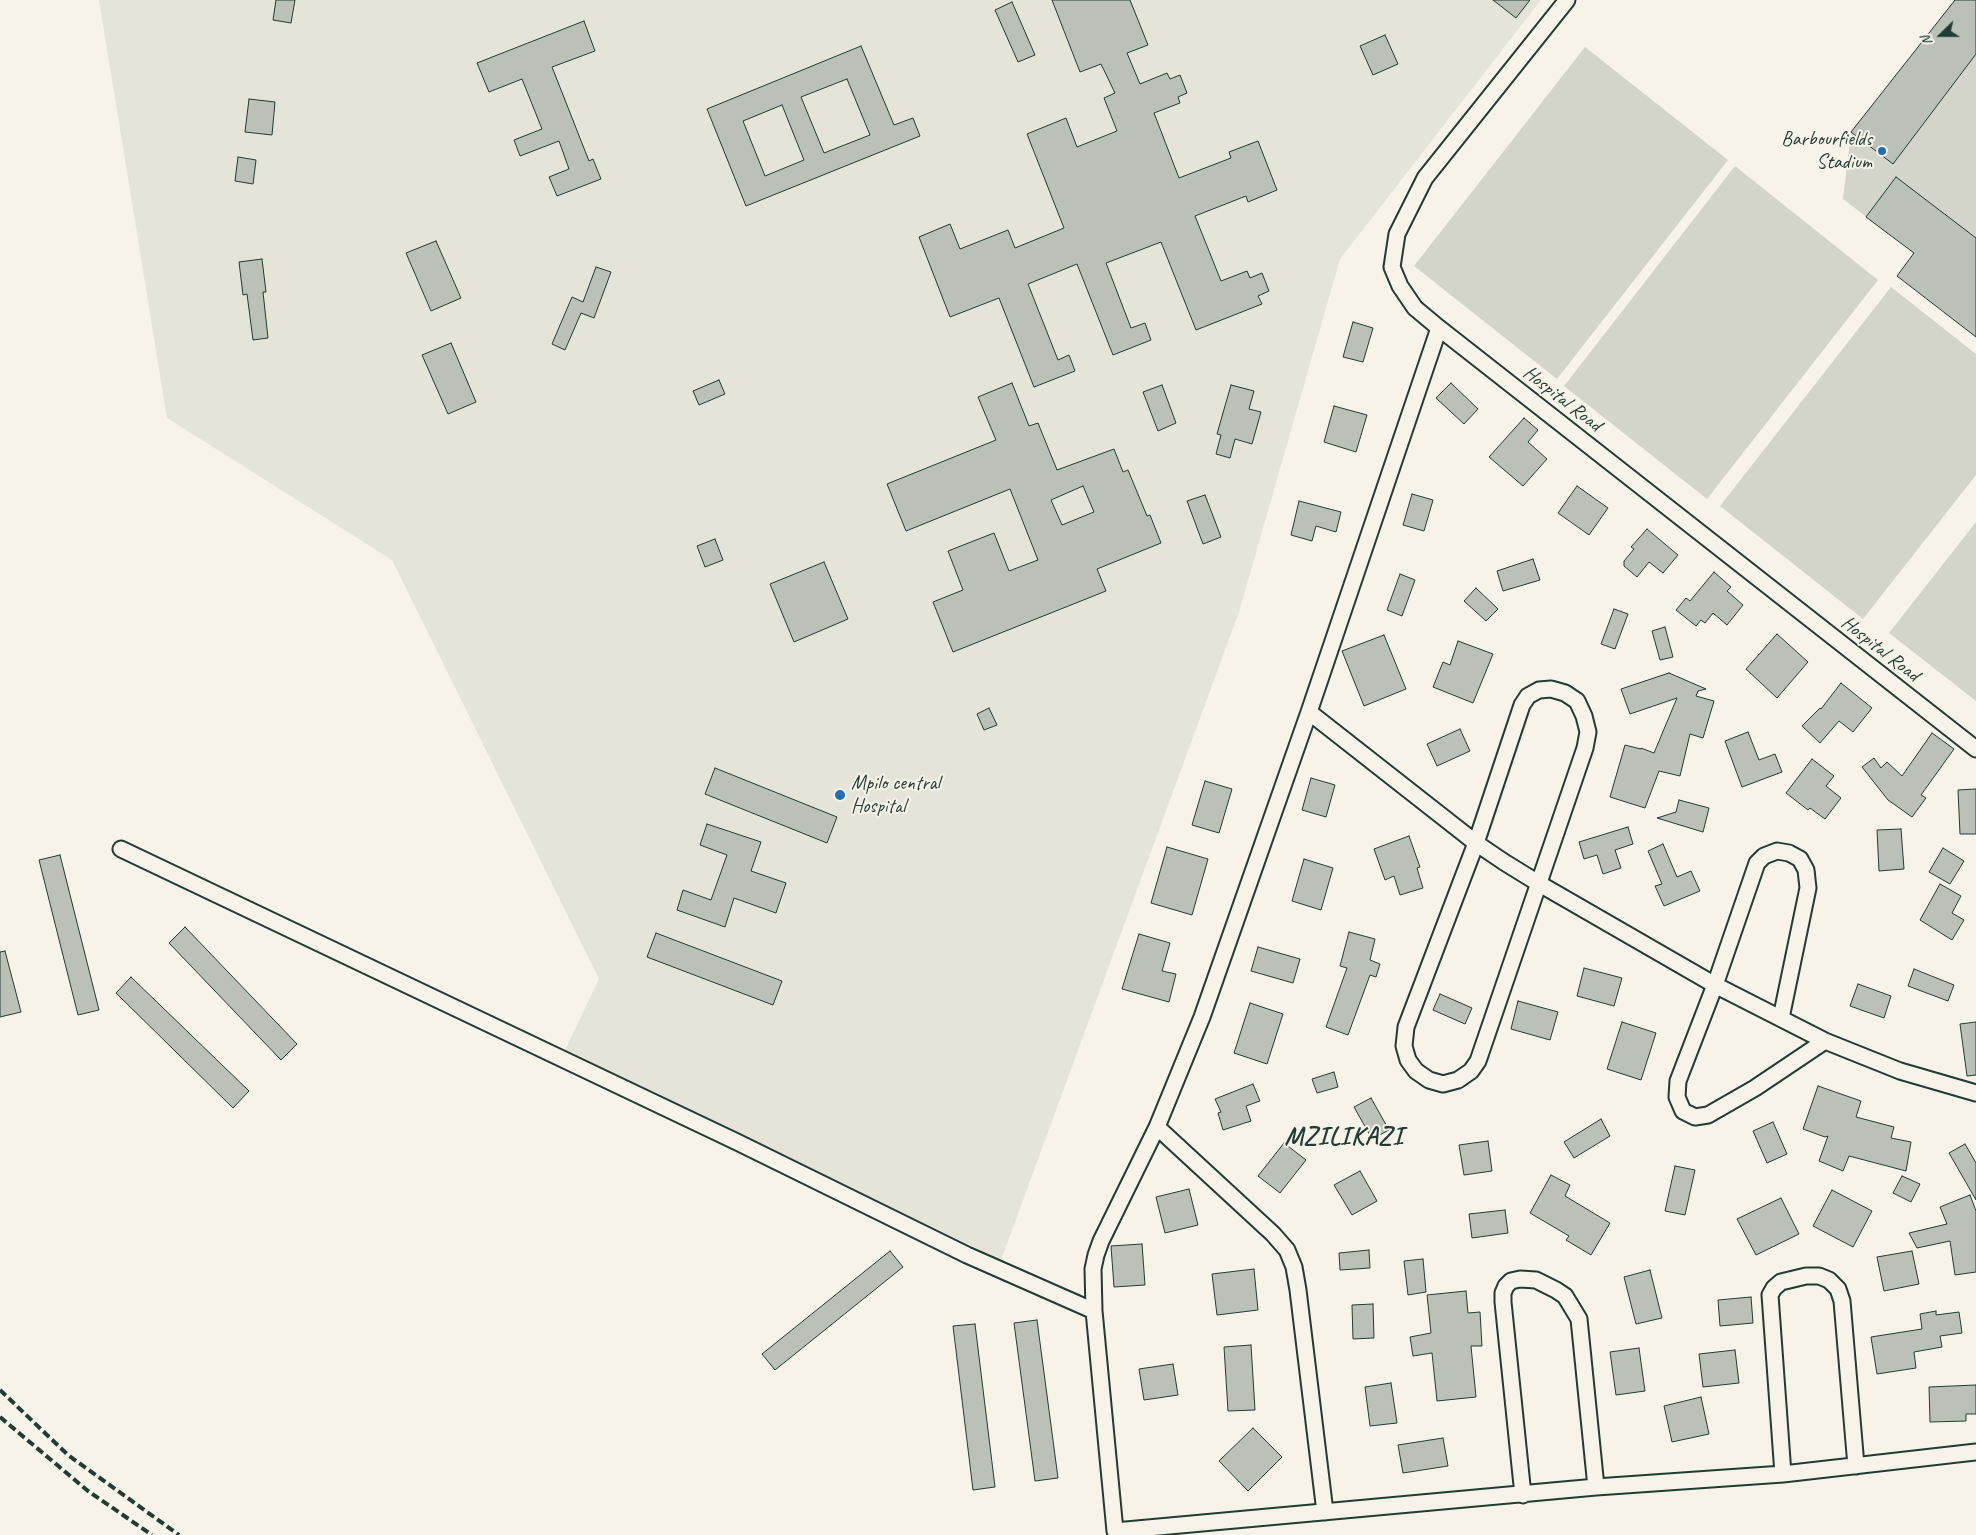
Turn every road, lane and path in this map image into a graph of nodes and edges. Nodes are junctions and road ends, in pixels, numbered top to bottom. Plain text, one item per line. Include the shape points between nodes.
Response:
1 (1567, 0) edge
2 (1439, 328) junction
3 (1309, 712) junction
4 (1976, 750) edge
5 (1476, 843) junction
6 (120, 849) dead end
7 (1538, 884) junction
8 (1715, 985) junction
9 (1781, 1018) junction
10 (1825, 1041) junction
11 (1976, 1092) edge
12 (1158, 1127) junction
13 (1094, 1311) junction
14 (1976, 1452) edge
15 (1856, 1466) junction
16 (1783, 1474) junction
17 (1596, 1487) junction
18 (1523, 1495) junction
19 (1325, 1512) junction

1 - 2 street, Hospital Road via 1425,178 1397,234 1392,267 1400,286 1415,308
2 - 3 street
2 - 4 street, Hospital Road
3 - 5 street
3 - 12 street via 1202,1017
5 - 7 street
5 - 7 street via 1522,705 1528,696 1539,690 1565,693 1577,701 1588,732
5 - 7 street via 1406,1027 1404,1046 1408,1060 1429,1080 1443,1084 1458,1080 1478,1061
6 - 13 street via 967,1254
7 - 8 street
8 - 9 street
8 - 9 street via 1757,864 1764,856 1777,851 1789,852 1800,858 1806,870 1808,888
8 - 10 street via 1678,1081 1677,1097 1683,1110 1695,1117 1708,1115 1729,1104
9 - 10 street
10 - 11 street via 1900,1071
12 - 13 street via 1096,1254
12 - 19 street via 1287,1250 1298,1290
13 - 19 street via 1115,1531
14 - 15 street
15 - 16 street
15 - 16 street via 1842,1301 1838,1289 1829,1280 1806,1276 1781,1282 1770,1295
16 - 17 street
17 - 18 street
17 - 18 street via 1579,1319 1565,1296 1556,1290 1536,1280 1520,1280 1506,1286 1503,1302
18 - 19 street

